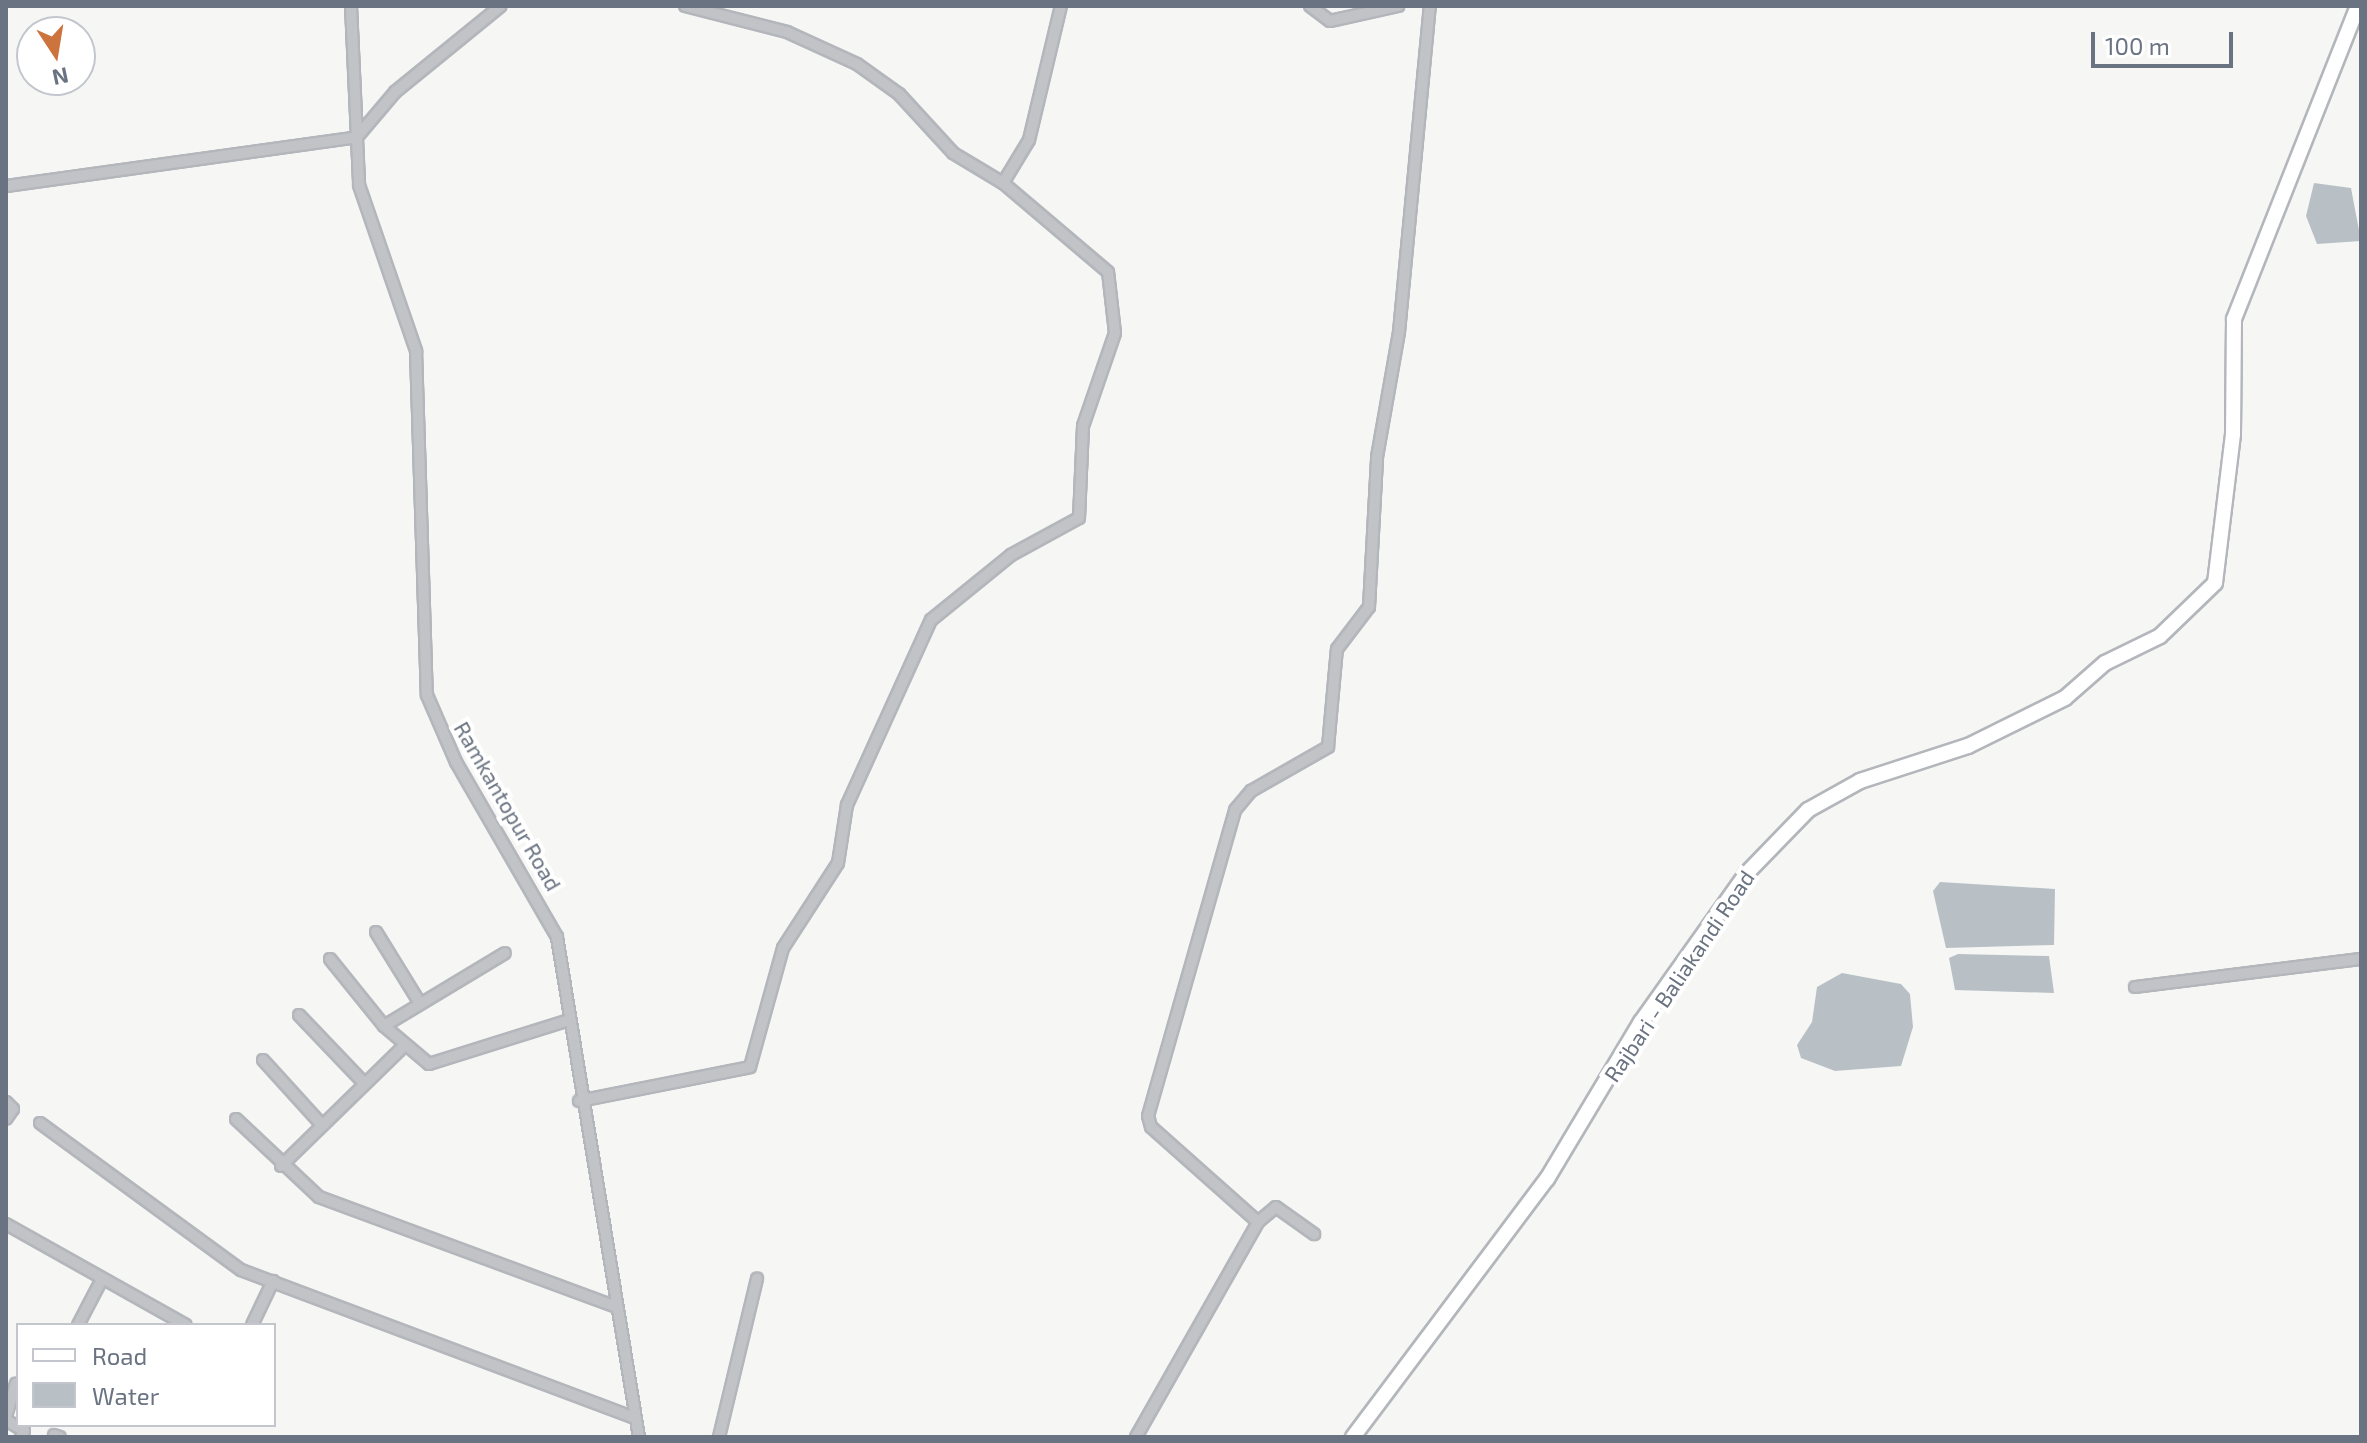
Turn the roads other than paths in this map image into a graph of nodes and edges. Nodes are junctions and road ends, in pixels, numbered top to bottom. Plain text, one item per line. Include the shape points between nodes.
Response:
1 (351, 6) edge
2 (501, 6) edge
3 (685, 6) edge
4 (1061, 6) edge
5 (1310, 6) edge
6 (1398, 6) edge
7 (1430, 6) edge
8 (2358, 6) edge
9 (357, 137) junction
10 (1003, 183) junction
11 (6, 186) edge
12 (376, 932) dead end
13 (505, 953) dead end
14 (330, 959) dead end
15 (2361, 959) edge
16 (2135, 987) dead end
17 (418, 1000) junction
18 (299, 1015) dead end
19 (569, 1020) junction
20 (384, 1026) junction
21 (404, 1046) junction
22 (263, 1060) dead end
23 (365, 1084) junction
24 (579, 1101) junction
25 (6, 1102) edge
26 (6, 1119) edge
27 (236, 1119) dead end
28 (40, 1123) dead end
29 (322, 1125) junction
30 (281, 1166) junction
31 (1258, 1222) junction
32 (6, 1224) edge
33 (1314, 1234) dead end
34 (102, 1279) junction
35 (757, 1279) dead end
36 (273, 1281) junction
37 (614, 1306) junction
38 (79, 1323) edge
39 (182, 1323) edge
40 (253, 1323) edge
41 (16, 1384) edge
42 (6, 1418) edge
43 (635, 1418) junction
44 (21, 1437) edge
45 (639, 1437) edge
46 (719, 1437) edge
47 (1136, 1437) edge
48 (1353, 1437) edge

1 - 9 street, Ramkantopur Road
2 - 9 street via 395,92
3 - 10 street via 787,32 857,64 899,94 953,153
4 - 10 street via 1029,140
5 - 6 street via 1330,21
7 - 31 street via 1399,332 1377,457 1369,607 1337,649 1328,747 1251,791 1235,810 1148,1116 1151,1127
8 - 48 main road, Rajbari - Baliakandi Road via 2234,319 2233,434 2215,583 2179,621 2105,663 2065,698 1968,746 1860,781 1808,810 1746,874 1641,1022 1547,1179
9 - 11 street
9 - 19 street, Ramkantopur Road via 359,185 416,351 427,695 456,762 545,908 563,963
10 - 24 street via 1108,272 1115,333 1083,426 1079,518 998,564 931,620 847,805 838,863 783,948 750,1067
12 - 17 street
13 - 17 street
14 - 20 street
15 - 16 street
17 - 20 street
18 - 23 street
19 - 21 street via 437,1064
19 - 24 street, Ramkantopur Road
20 - 21 street
21 - 23 street
22 - 29 street
23 - 29 street
24 - 37 street, Ramkantopur Road via 595,1156
25 - 26 street via 13,1109
27 - 30 street
28 - 36 street via 241,1270
29 - 30 street
30 - 37 street via 319,1197
31 - 33 street via 1276,1207
31 - 47 street
32 - 34 street
34 - 38 street
34 - 39 street
35 - 46 street
36 - 40 street
36 - 43 street
37 - 43 street, Ramkantopur Road
41 - 42 street
42 - 44 street
43 - 45 street, Ramkantopur Road

